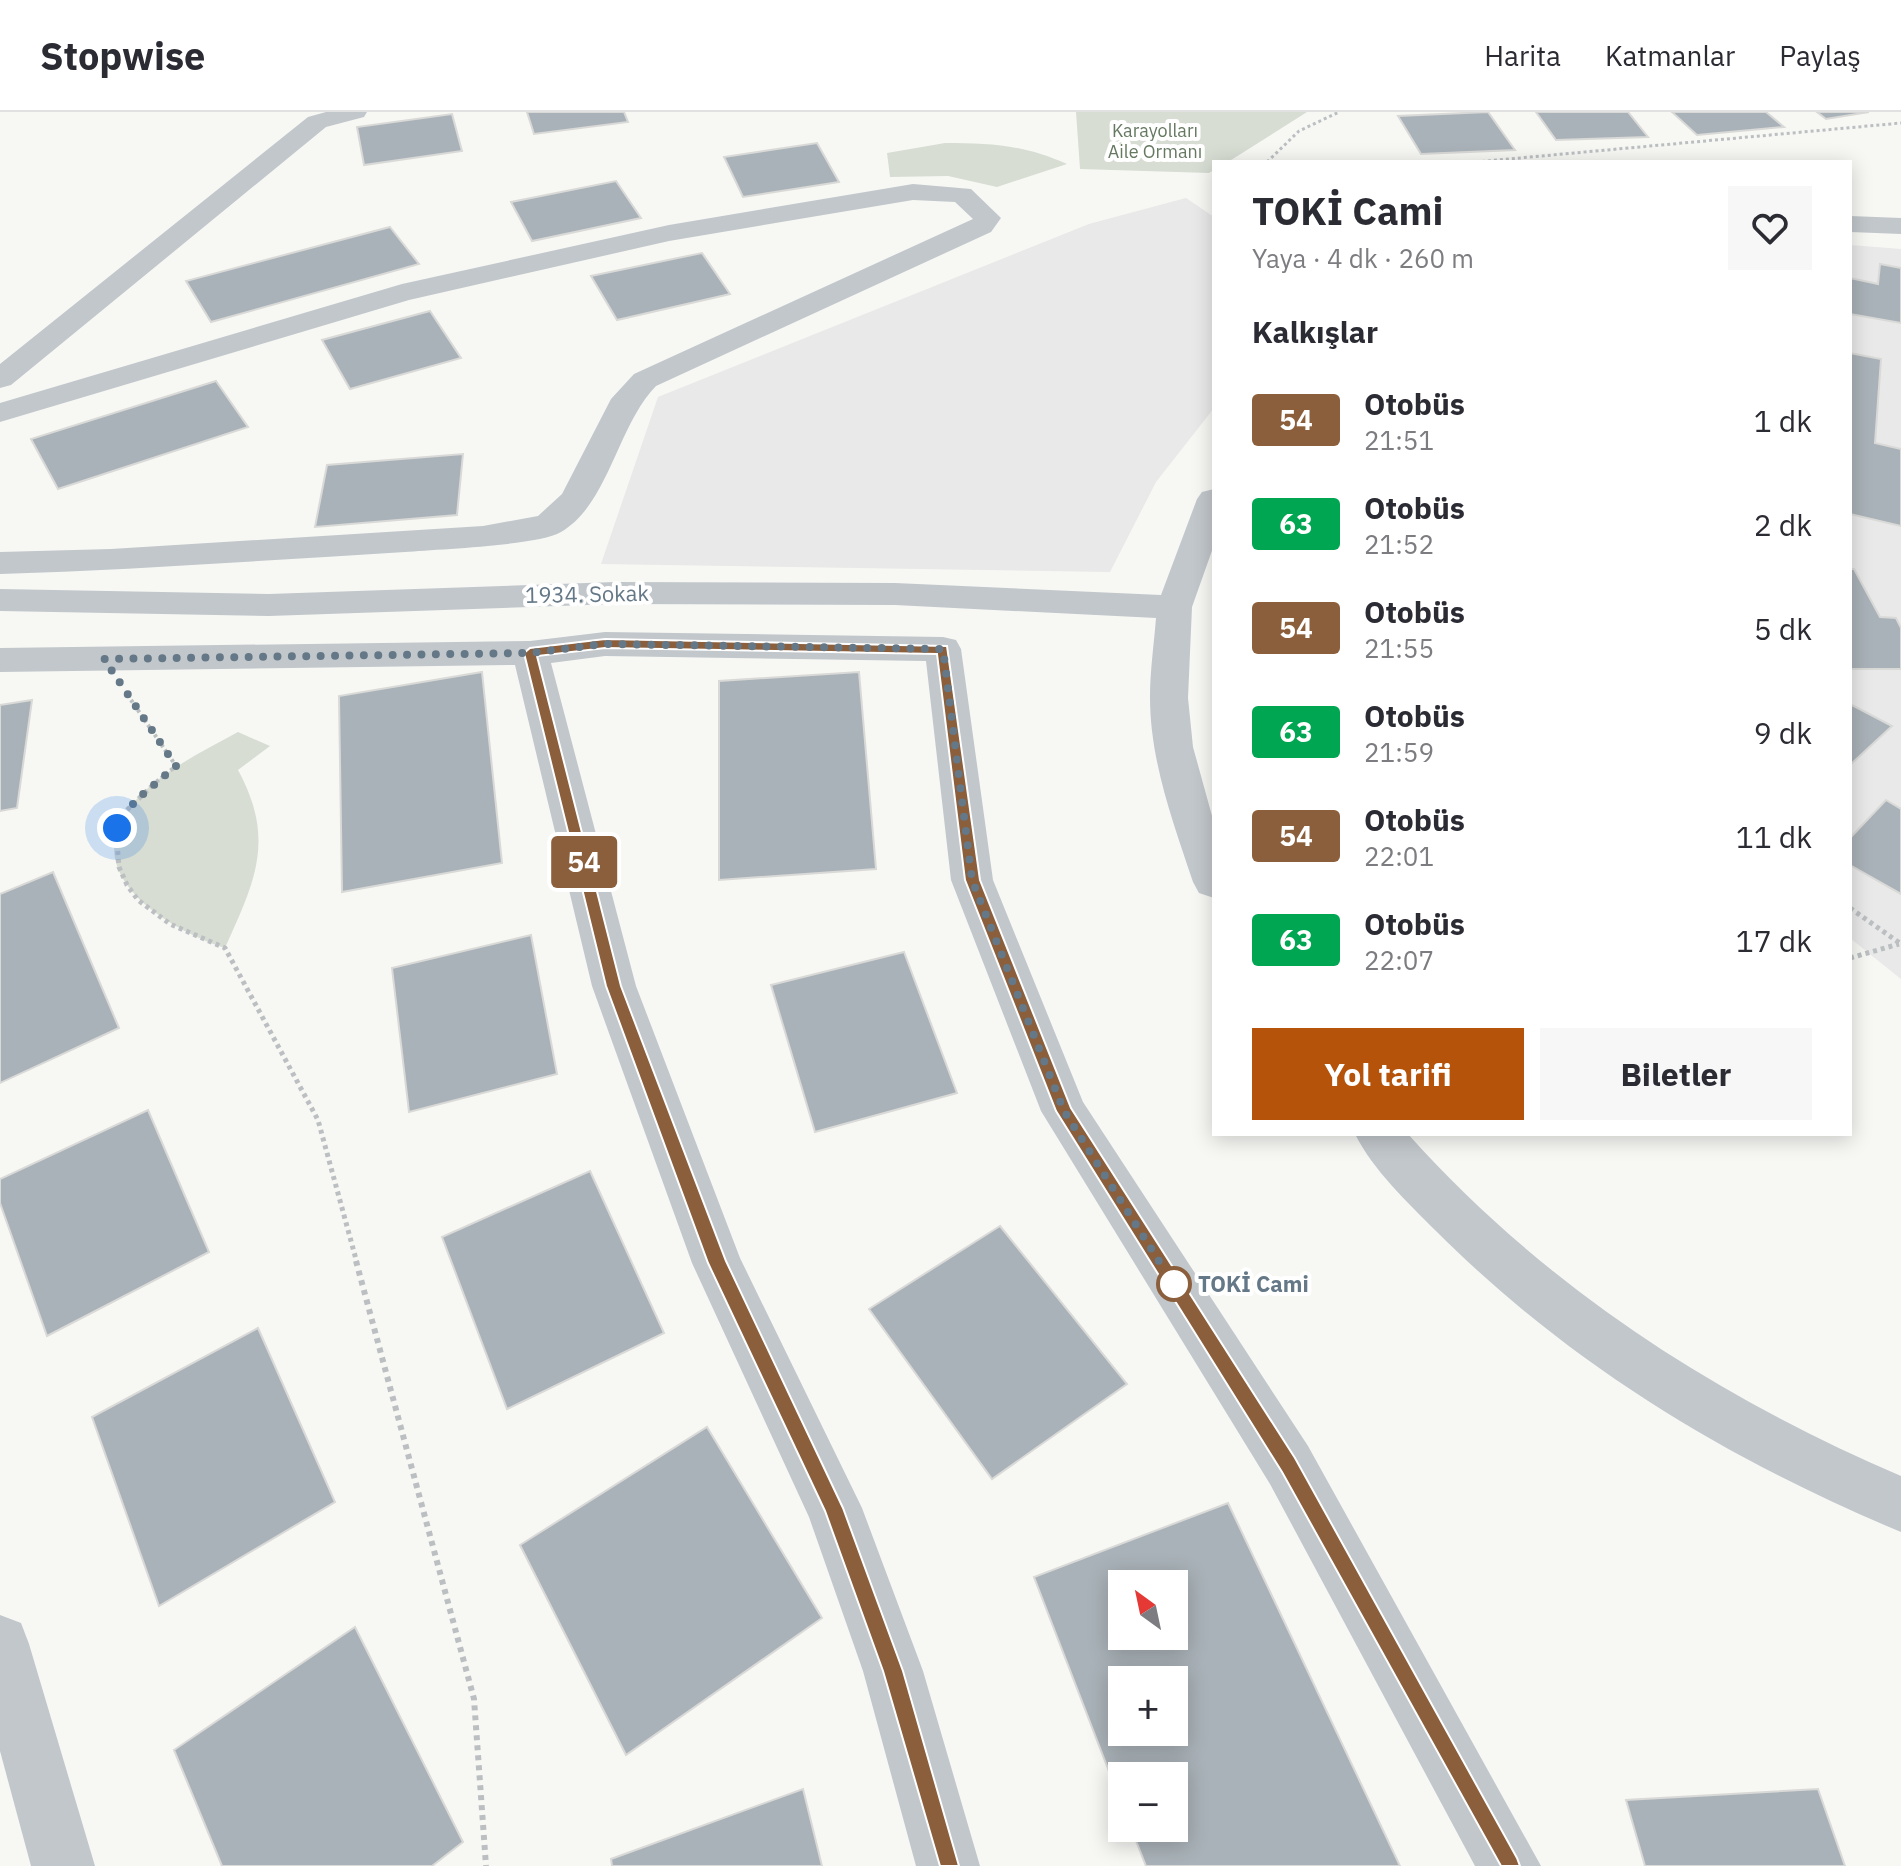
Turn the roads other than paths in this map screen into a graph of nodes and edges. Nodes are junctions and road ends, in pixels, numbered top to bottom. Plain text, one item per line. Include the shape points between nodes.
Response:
1 (355, 112) edge
2 (1852, 224) edge
3 (1901, 226) edge
4 (0, 379) edge
5 (0, 413) edge
6 (1212, 504) edge
7 (0, 563) edge
8 (0, 600) edge
9 (1174, 607) junction
10 (530, 653) junction
11 (0, 660) edge
12 (1212, 876) edge
13 (1381, 1136) edge
14 (1901, 1504) edge
15 (0, 1644) edge
16 (63, 1866) edge
17 (948, 1866) edge
18 (1509, 1866) edge

1 - 4 street via 317,122
2 - 3 street
5 - 7 street via 402,293 669,233 913,192 962,195 988,218 981,226 645,380 626,399 576,499 549,525 483,536
6 - 9 street
8 - 9 street, 1934. Sokak via 269,605 615,593 895,594
9 - 12 street via 1169,698 1174,747
10 - 11 street
10 - 17 street via 614,986 717,1263 834,1508 893,1671
10 - 18 street via 605,644 943,649 972,880 1064,1111 1289,1465
13 - 14 street via 1480,1243 1601,1339 1694,1404 1815,1469
15 - 16 street

